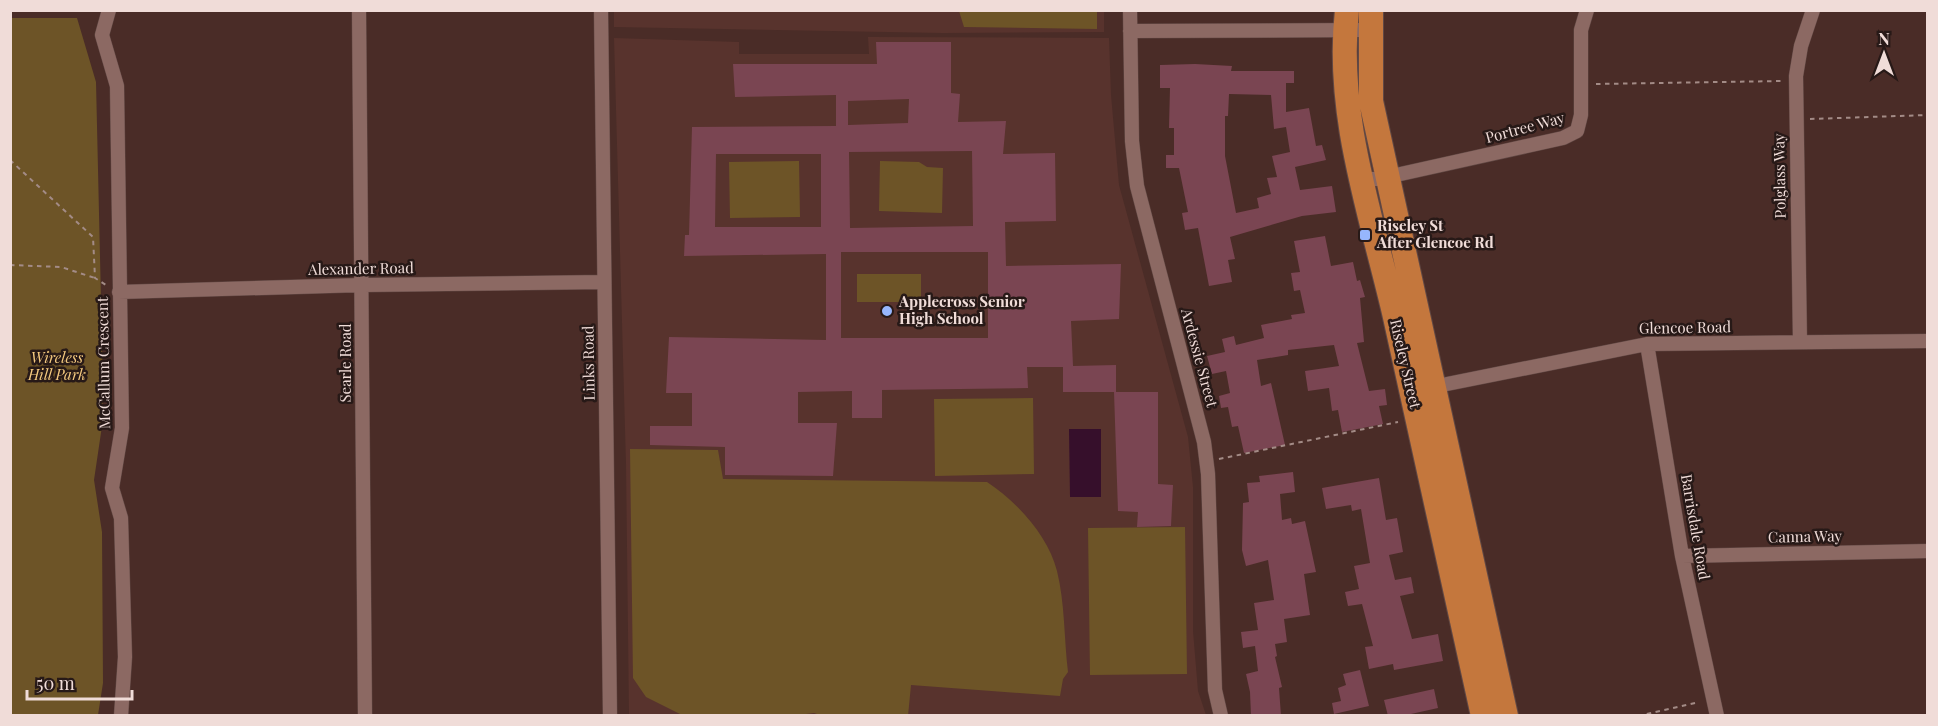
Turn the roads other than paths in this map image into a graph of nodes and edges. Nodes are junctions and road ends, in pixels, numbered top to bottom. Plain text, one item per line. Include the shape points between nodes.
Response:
1 (109, 10) edge
2 (359, 10) edge
3 (601, 10) edge
4 (1130, 10) edge
5 (1587, 10) edge
6 (1813, 10) edge
7 (1346, 20) edge
8 (1370, 20) edge
9 (1130, 32) junction
10 (1387, 177) junction
11 (1362, 179) junction
12 (604, 282) junction
13 (363, 285) junction
14 (119, 292) junction
15 (1928, 341) edge
16 (1800, 342) junction
17 (1647, 344) junction
18 (1423, 388) junction
19 (1928, 551) edge
20 (1682, 556) junction
21 (121, 716) edge
22 (365, 716) edge
23 (610, 716) edge
24 (1221, 716) edge
25 (1483, 716) edge
26 (1506, 716) edge
27 (1717, 716) edge

1 - 14 street, McCallum Crescent via 102,35 117,86
2 - 13 street, Searle Road
3 - 12 street, Links Road
4 - 9 street, Ardessie Street
5 - 10 street, Portree Way via 1581,30 1577,131
6 - 16 street, Polglass Way via 1801,46 1796,81
7 - 8 street
7 - 9 street
7 - 11 highway, Riseley Street via 1347,108
8 - 10 highway, Riseley Street via 1371,101
9 - 24 street, Ardessie Street via 1137,186 1207,460 1215,690
10 - 11 street, Portree Way
10 - 18 highway, Riseley Street
11 - 18 highway, Riseley Street
12 - 13 street, Alexander Road
12 - 23 street, Links Road
13 - 14 street, Alexander Road
13 - 22 street, Searle Road
14 - 21 street, McCallum Crescent via 122,428 112,488 121,518 125,657
15 - 16 street, Glencoe Road
16 - 17 street, Glencoe Road
17 - 18 street, Glencoe Road
17 - 20 street, Barrisdale Road
18 - 25 highway, Riseley Street
18 - 26 highway, Riseley Street
19 - 20 street, Canna Way
20 - 27 street, Barrisdale Road

